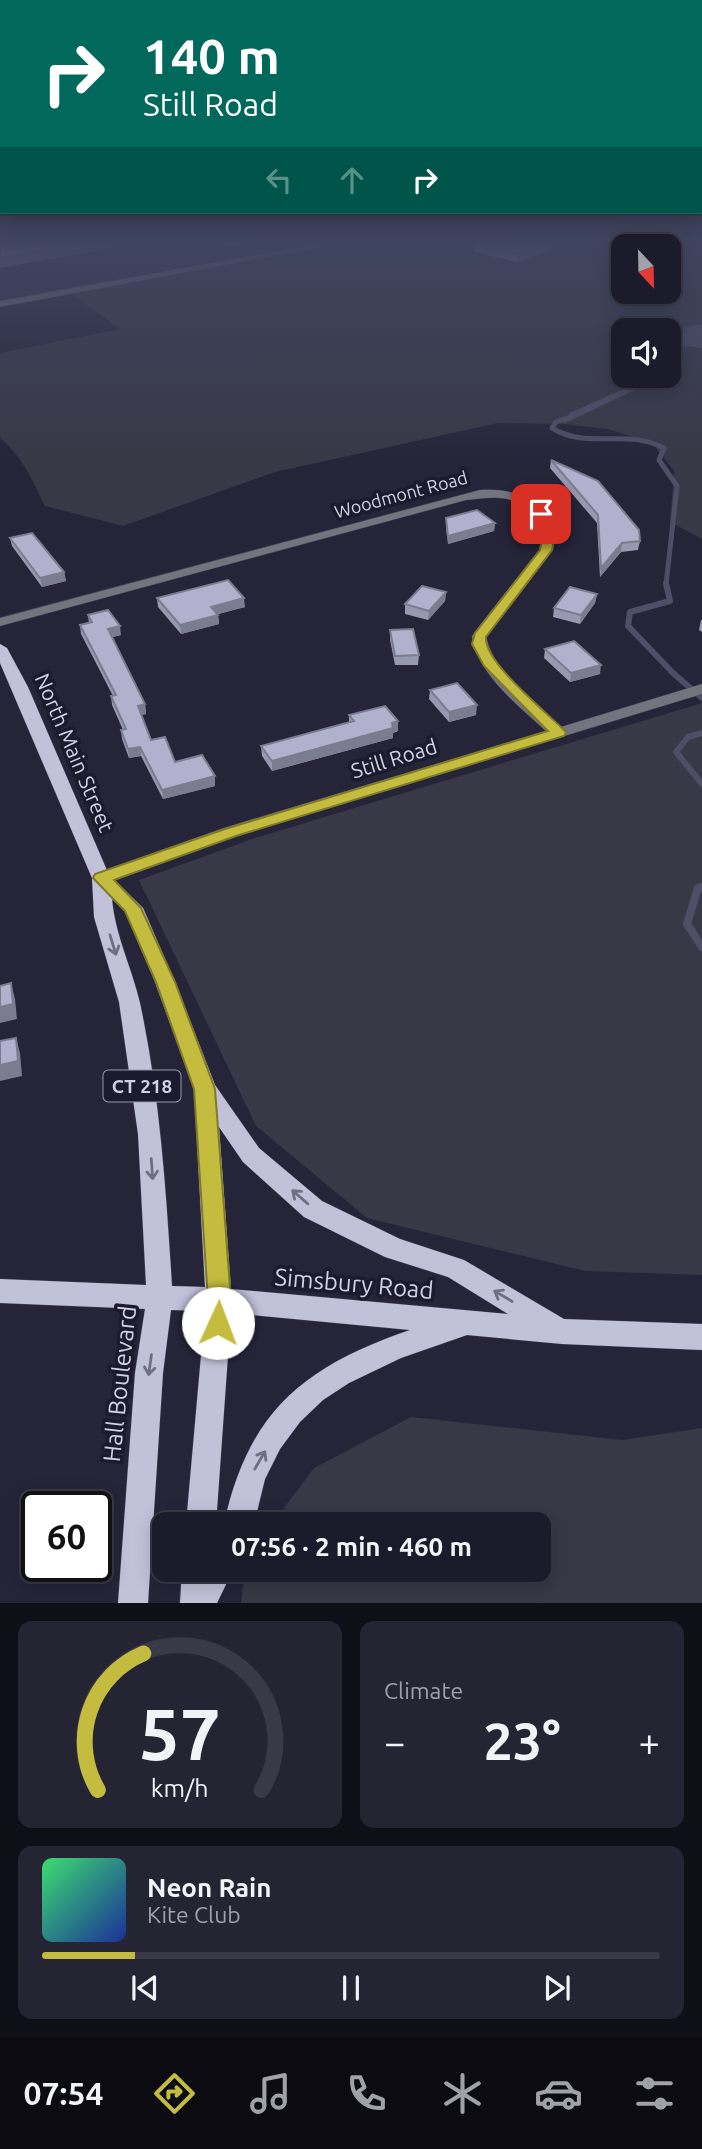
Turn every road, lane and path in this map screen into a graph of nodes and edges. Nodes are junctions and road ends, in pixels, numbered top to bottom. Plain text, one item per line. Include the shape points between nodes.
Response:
1 (0, 622) edge
2 (0, 648) edge
3 (695, 691) edge
4 (558, 733) junction
5 (101, 878) junction
6 (205, 1089) junction
7 (0, 1291) edge
8 (160, 1298) junction
9 (219, 1300) junction
10 (470, 1322) junction
11 (562, 1331) junction
12 (702, 1337) edge
13 (202, 1512) edge
14 (242, 1512) edge
15 (196, 1582) edge
16 (212, 1582) edge
17 (133, 1603) edge
18 (195, 1603) edge
19 (201, 1603) edge

1 - 4 street, Woodmont Road via 465,496 506,493 534,505 550,530 546,550 479,636 478,644 489,663
2 - 5 main road, North Main Street / CT 218
3 - 4 street, Still Road
4 - 5 street, Still Road via 230,832
5 - 6 main road, North Main Street / CT 218 via 133,908
5 -> 8 main road, North Main Street / CT 218 via 104,917 129,1002 150,1134
6 - 9 main road, North Main Street / CT 218
11 -> 6 main road via 455,1268 394,1249 313,1209 251,1155
7 - 8 main road, Simsbury Road
8 - 9 main road, Simsbury Road
8 -> 17 main road, Hall Boulevard / CT 218 via 149,1373
9 - 10 main road, Simsbury Road
9 - 13 main road, CT 218
10 - 11 main road, Simsbury Road
14 -> 10 main road via 253,1472 286,1416 307,1395 336,1372 373,1355
11 - 12 main road, Simsbury Road
15 - 18 main road
16 - 19 main road

